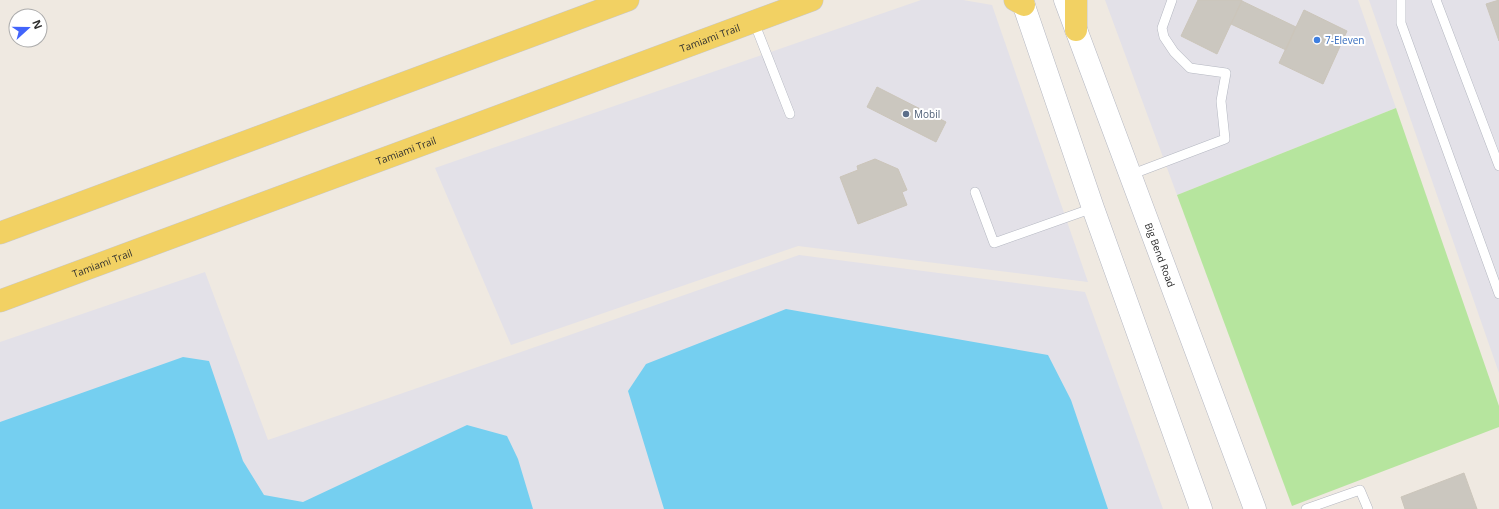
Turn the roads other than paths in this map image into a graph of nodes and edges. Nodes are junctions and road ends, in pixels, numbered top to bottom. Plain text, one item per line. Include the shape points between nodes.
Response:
1 (628, 0) edge
2 (812, 0) edge
3 (1065, 0) edge
4 (1076, 0) edge
5 (1172, 0) edge
6 (1401, 0) edge
7 (1436, 0) edge
8 (1020, 2) edge
9 (754, 22) junction
10 (1076, 30) junction
11 (790, 114) dead end
12 (1499, 166) edge
13 (1130, 175) junction
14 (975, 192) dead end
15 (1093, 208) junction
16 (0, 233) edge
17 (1499, 294) edge
18 (0, 301) edge
19 (1201, 509) edge
20 (1255, 509) edge
21 (1306, 509) edge
22 (1368, 509) edge

1 - 16 main road
2 - 9 main road, Tamiami Trail
3 - 10 main road, Big Bend Road
4 - 10 main road
5 - 13 lane via 1162,28 1164,37 1174,52 1190,68 1226,73 1221,101 1225,139
6 - 17 lane via 1401,23
7 - 12 lane
8 - 15 main road
9 - 11 lane
9 - 18 main road, Tamiami Trail
10 - 13 main road, Big Bend Road
13 - 20 main road, Big Bend Road
14 - 15 lane via 994,243
15 - 19 main road
21 - 22 lane via 1360,490

